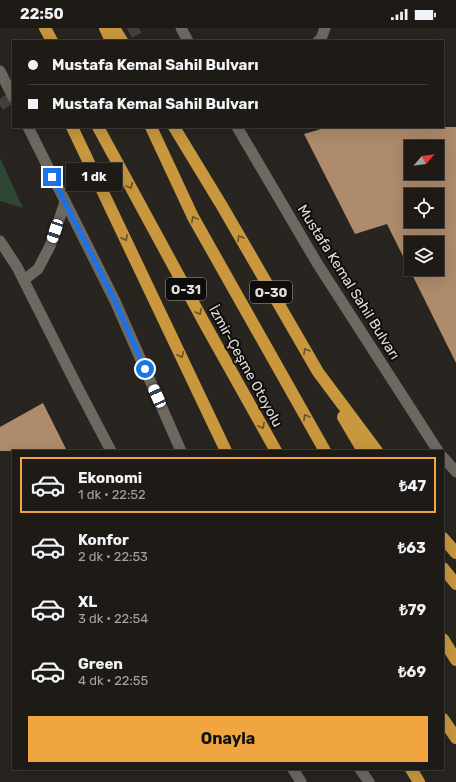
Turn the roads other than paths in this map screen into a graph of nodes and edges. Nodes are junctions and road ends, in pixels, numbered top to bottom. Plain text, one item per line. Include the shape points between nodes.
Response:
1 (45, 28) edge
2 (105, 28) edge
3 (114, 28) edge
4 (181, 28) edge
5 (325, 28) edge
6 (51, 40) edge
7 (111, 40) edge
8 (121, 40) edge
9 (187, 40) edge
10 (320, 40) edge
11 (1, 73) edge
12 (12, 95) edge
13 (28, 128) edge
14 (72, 128) edge
15 (99, 128) edge
16 (151, 128) edge
17 (175, 128) edge
18 (238, 128) edge
19 (65, 202) junction
20 (0, 241) edge
21 (24, 280) junction
22 (318, 372) junction
23 (110, 450) edge
24 (181, 450) edge
25 (226, 450) edge
26 (275, 450) edge
27 (325, 450) edge
28 (362, 450) edge
29 (376, 450) edge
30 (437, 450) edge
31 (444, 458) edge
32 (456, 472) edge
33 (444, 539) edge
34 (456, 553) edge
35 (444, 569) edge
36 (456, 584) edge
37 (444, 642) edge
38 (456, 660) edge
39 (444, 720) edge
40 (456, 738) edge
41 (294, 770) edge
42 (361, 770) edge
43 (412, 770) edge
44 (301, 782) edge
45 (369, 782) edge
46 (419, 782) edge

1 - 6 highway
2 - 7 highway
3 - 8 highway
4 - 9 main road
5 - 10 main road
11 - 12 main road
13 - 19 main road
14 -> 25 highway
15 -> 26 highway, İzmir-Çeşme Otoyolu / O-31
27 -> 16 highway, İzmir-Çeşme Otoyolu via 193,217
22 -> 17 highway, O-30
18 - 30 main road, Mustafa Kemal Sahil Bulvarı via 316,263
19 - 21 main road via 50,246 38,269
19 - 24 main road via 115,301
20 - 21 main road
21 - 23 main road
22 - 28 highway
22 - 29 highway, O-30
31 - 32 main road
33 - 34 highway
35 - 36 highway
37 - 38 highway
39 - 40 highway
41 - 44 main road
42 - 45 main road
43 - 46 highway

